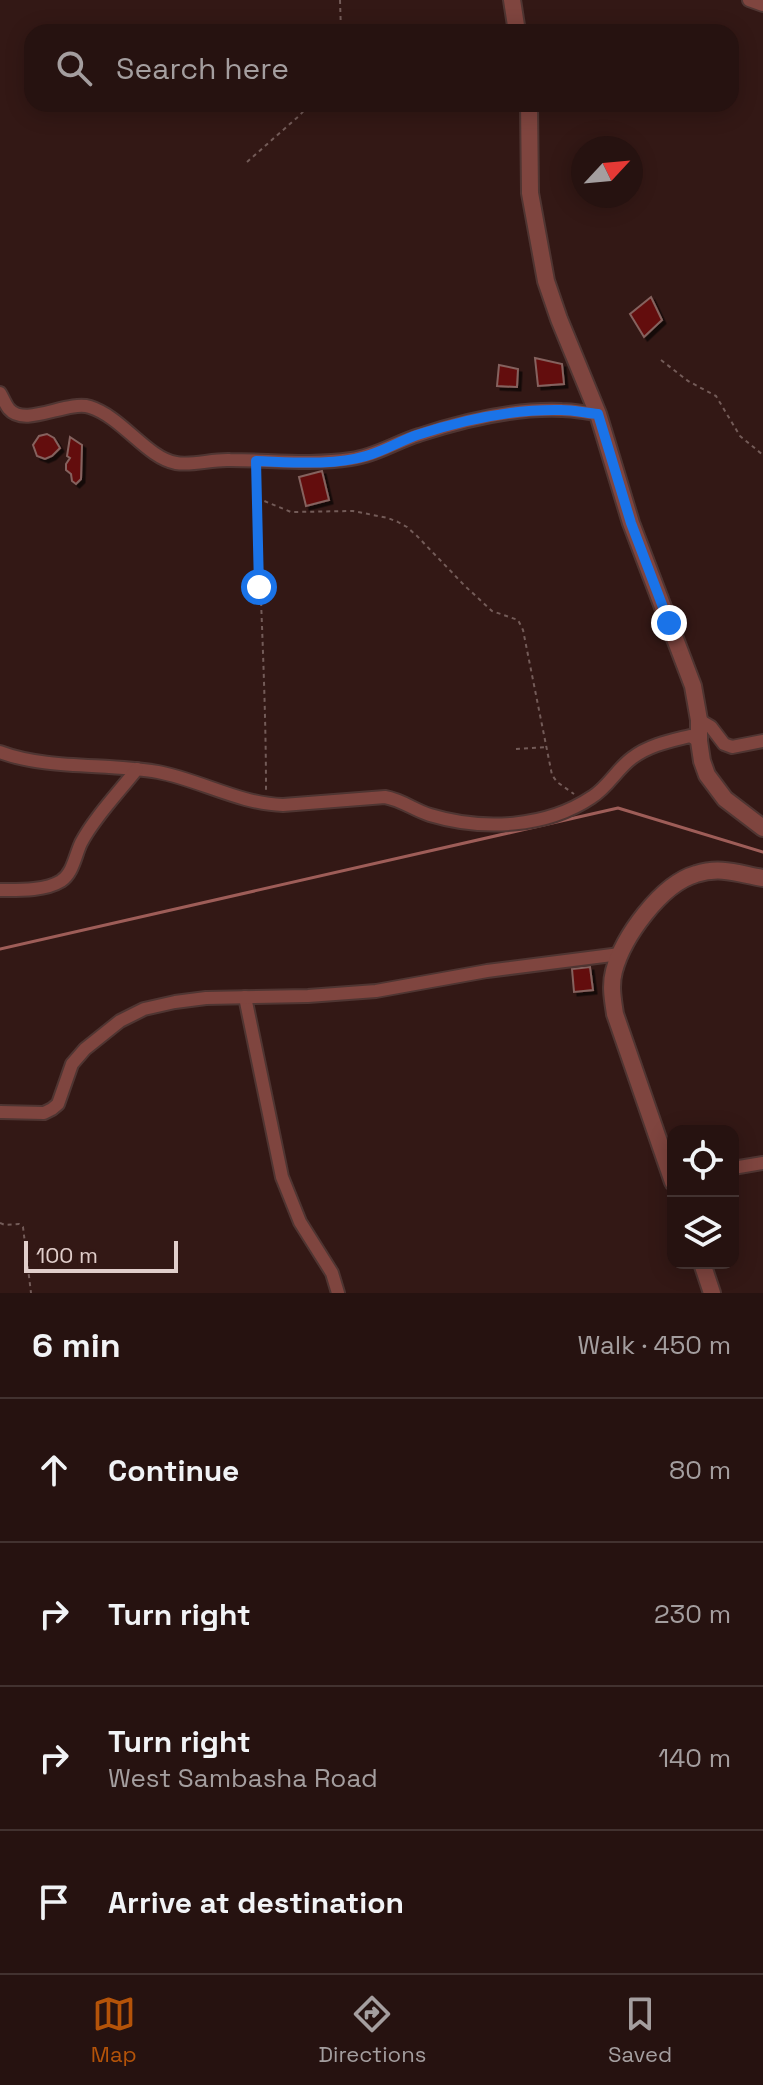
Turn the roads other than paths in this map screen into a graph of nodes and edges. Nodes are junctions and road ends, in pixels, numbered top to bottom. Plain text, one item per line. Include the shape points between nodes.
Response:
1 (512, 0) edge
2 (749, 0) edge
3 (763, 5) edge
4 (516, 24) edge
5 (529, 112) edge
6 (0, 393) edge
7 (598, 414) junction
8 (699, 720) junction
9 (699, 741) junction
10 (763, 741) edge
11 (0, 752) edge
12 (137, 769) junction
13 (763, 828) edge
14 (763, 878) edge
15 (0, 890) edge
16 (620, 954) junction
17 (245, 997) junction
18 (0, 1112) edge
19 (667, 1163) edge
20 (763, 1163) edge
21 (739, 1167) edge
22 (704, 1269) edge
23 (338, 1293) edge
24 (712, 1293) edge

1 - 4 street
2 - 3 street
5 - 7 street via 530,193 541,257 559,319
6 - 7 street via 17,415 87,406 120,424 159,456 183,464 350,460 477,419 526,411
7 - 8 street via 631,523 693,686
8 - 9 street
8 - 10 street via 732,747
9 - 12 street via 690,736 649,748 585,801 545,818 496,825 444,819 385,797 266,804
9 - 13 street via 713,785
11 - 12 street
12 - 15 street via 91,827 63,880
14 - 16 street via 731,870 695,874 676,883 640,921
16 - 17 street via 376,991
16 - 19 street via 611,990 615,1014
17 - 18 street via 144,1009 85,1049 72,1064 52,1109
17 - 23 street via 282,1177
20 - 21 street
22 - 24 street

